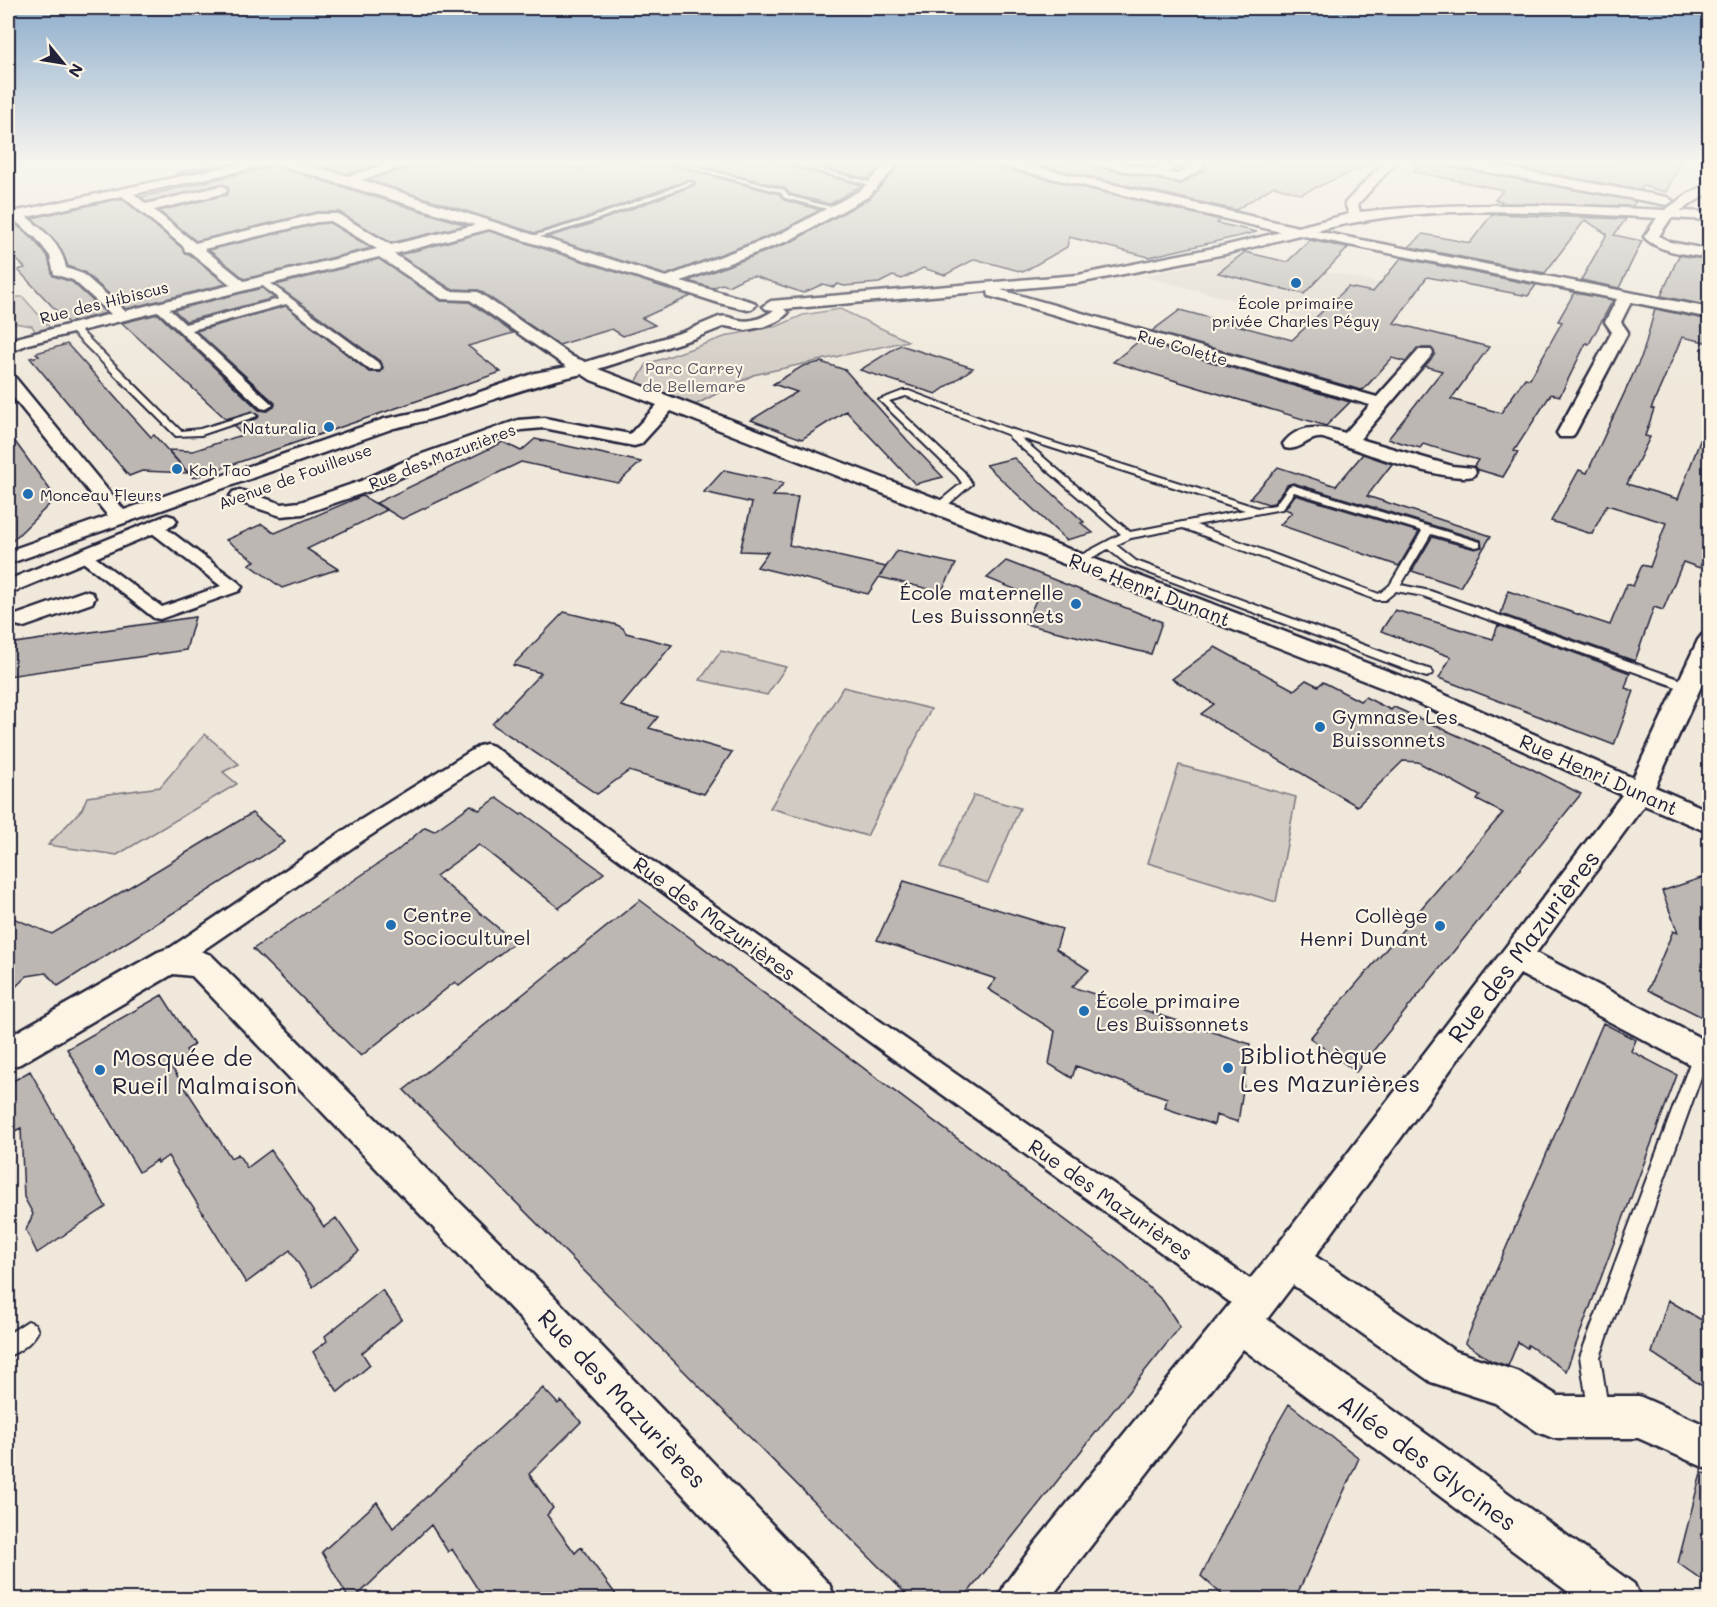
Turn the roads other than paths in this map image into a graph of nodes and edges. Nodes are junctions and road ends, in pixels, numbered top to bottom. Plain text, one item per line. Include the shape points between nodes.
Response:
1 (41, 236) edge
2 (176, 236) edge
3 (241, 236) edge
4 (362, 236) edge
5 (448, 236) edge
6 (523, 236) edge
7 (536, 236) edge
8 (786, 236) edge
9 (1279, 236) edge
10 (1325, 236) edge
11 (1652, 236) edge
12 (529, 238) junction
13 (190, 248) junction
14 (386, 252) junction
15 (1710, 254) edge
16 (263, 281) junction
17 (666, 282) junction
18 (241, 286) junction
19 (989, 288) junction
20 (1626, 296) junction
21 (288, 300) junction
22 (160, 307) junction
23 (775, 309) junction
24 (733, 312) junction
25 (1710, 313) edge
26 (122, 316) junction
27 (73, 328) junction
28 (184, 328) junction
29 (8, 348) edge
30 (1425, 353) dead end
31 (375, 367) dead end
32 (585, 368) junction
33 (8, 380) edge
34 (1380, 403) junction
35 (669, 404) junction
36 (266, 405) dead end
37 (253, 416) dead end
38 (1001, 429) junction
39 (1566, 433) dead end
40 (1348, 441) junction
41 (1292, 444) dead end
42 (1466, 472) dead end
43 (240, 496) junction
44 (939, 507) junction
45 (1258, 511) junction
46 (120, 518) junction
47 (1184, 525) junction
48 (153, 526) junction
49 (1428, 530) junction
50 (1128, 535) junction
51 (1108, 544) junction
52 (1476, 544) dead end
53 (82, 555) junction
54 (8, 558) edge
55 (1078, 561) junction
56 (1394, 587) junction
57 (8, 588) edge
58 (8, 597) edge
59 (84, 597) dead end
60 (16, 624) edge
61 (1710, 640) edge
62 (1427, 673) dead end
63 (1689, 687) junction
64 (1639, 792) junction
65 (1710, 823) edge
66 (1515, 956) junction
67 (169, 961) junction
68 (8, 1054) edge
69 (1705, 1057) edge
70 (1289, 1260) junction
71 (1248, 1313) junction
72 (28, 1331) dead end
73 (8, 1346) edge
74 (1599, 1416) junction
75 (1710, 1449) edge
76 (1604, 1595) edge
77 (813, 1599) edge
78 (1021, 1599) edge

1 - 26 street via 57,256 59,271 78,277
2 - 13 street
3 - 13 street, Rue Henri Dunant
4 - 14 street, Rue Henri Dunant
5 - 14 street, Rue des Hibiscus
6 - 12 street
7 - 12 lane
8 - 17 street
9 - 19 street via 1094,277
10 - 20 street
11 - 15 street via 1666,245
12 - 17 street
13 - 18 street
14 - 16 street, Rue des Hibiscus
14 - 32 street, Rue Henri Dunant via 436,291 447,296 472,296 567,361
16 - 18 street, Rue des Hibiscus
16 - 21 street
17 - 24 street
18 - 22 street, Rue des Hibiscus
19 - 23 street
19 - 34 street, Rue Colette via 993,293
20 - 25 street
20 - 39 street via 1613,322 1620,332
21 - 28 street
21 - 31 street
22 - 26 street, Rue des Hibiscus
22 - 28 street
23 - 24 street
23 - 24 street via 772,319 763,323
24 - 32 street, Avenue de Fouilleuse via 708,333 689,335
26 - 27 street, Rue des Hibiscus
27 - 29 street, Rue des Hibiscus
27 - 37 lane via 179,434 201,432
28 - 36 street
30 - 34 street
32 - 35 street, Rue Henri Dunant
32 - 43 street, Avenue de Fouilleuse via 563,380
32 - 46 street, Avenue de Fouilleuse via 541,377 432,415 390,423
33 - 46 street
34 - 40 street
35 - 43 street, Rue des Mazurières via 634,440 544,423 518,424 303,508 281,510
35 - 44 street, Rue Henri Dunant
38 - 44 lane via 906,393 882,400 968,484
38 - 45 lane
38 - 50 lane
40 - 41 street via 1321,430 1304,434
40 - 42 street via 1452,472
43 - 48 street, Avenue de Fouilleuse
44 - 55 street, Rue Henri Dunant
45 - 47 lane
45 - 49 lane via 1278,507 1292,488
46 - 54 street, Avenue de Fouilleuse
47 - 50 lane
47 - 56 lane via 1381,598
48 - 53 street, Avenue de Fouilleuse
48 - 53 street via 233,587 160,614
49 - 52 lane
49 - 56 lane
50 - 51 lane
51 - 55 lane
51 - 62 lane via 1132,563
53 - 57 street, Avenue de Fouilleuse
55 - 64 street, Rue Henri Dunant via 1402,686
56 - 63 lane via 1426,593
58 - 60 street
59 - 60 street
61 - 63 street, Rue des Mazurières
63 - 64 street, Rue des Mazurières
64 - 65 street, Rue Henri Dunant
64 - 66 street, Rue des Mazurières
66 - 69 street
66 - 70 street, Rue des Mazurières
67 - 68 street, Rue des Mazurières
67 - 71 street, Rue des Mazurières via 486,751
67 - 77 street, Rue des Mazurières via 200,964 528,1298
69 - 74 lane via 1590,1357
70 - 71 street, Rue des Mazurières
70 - 74 street via 1445,1368 1505,1386 1553,1417
71 - 76 street, Allée des Glycines
71 - 78 street, Rue des Mazurières
72 - 73 lane
74 - 75 street via 1639,1416

